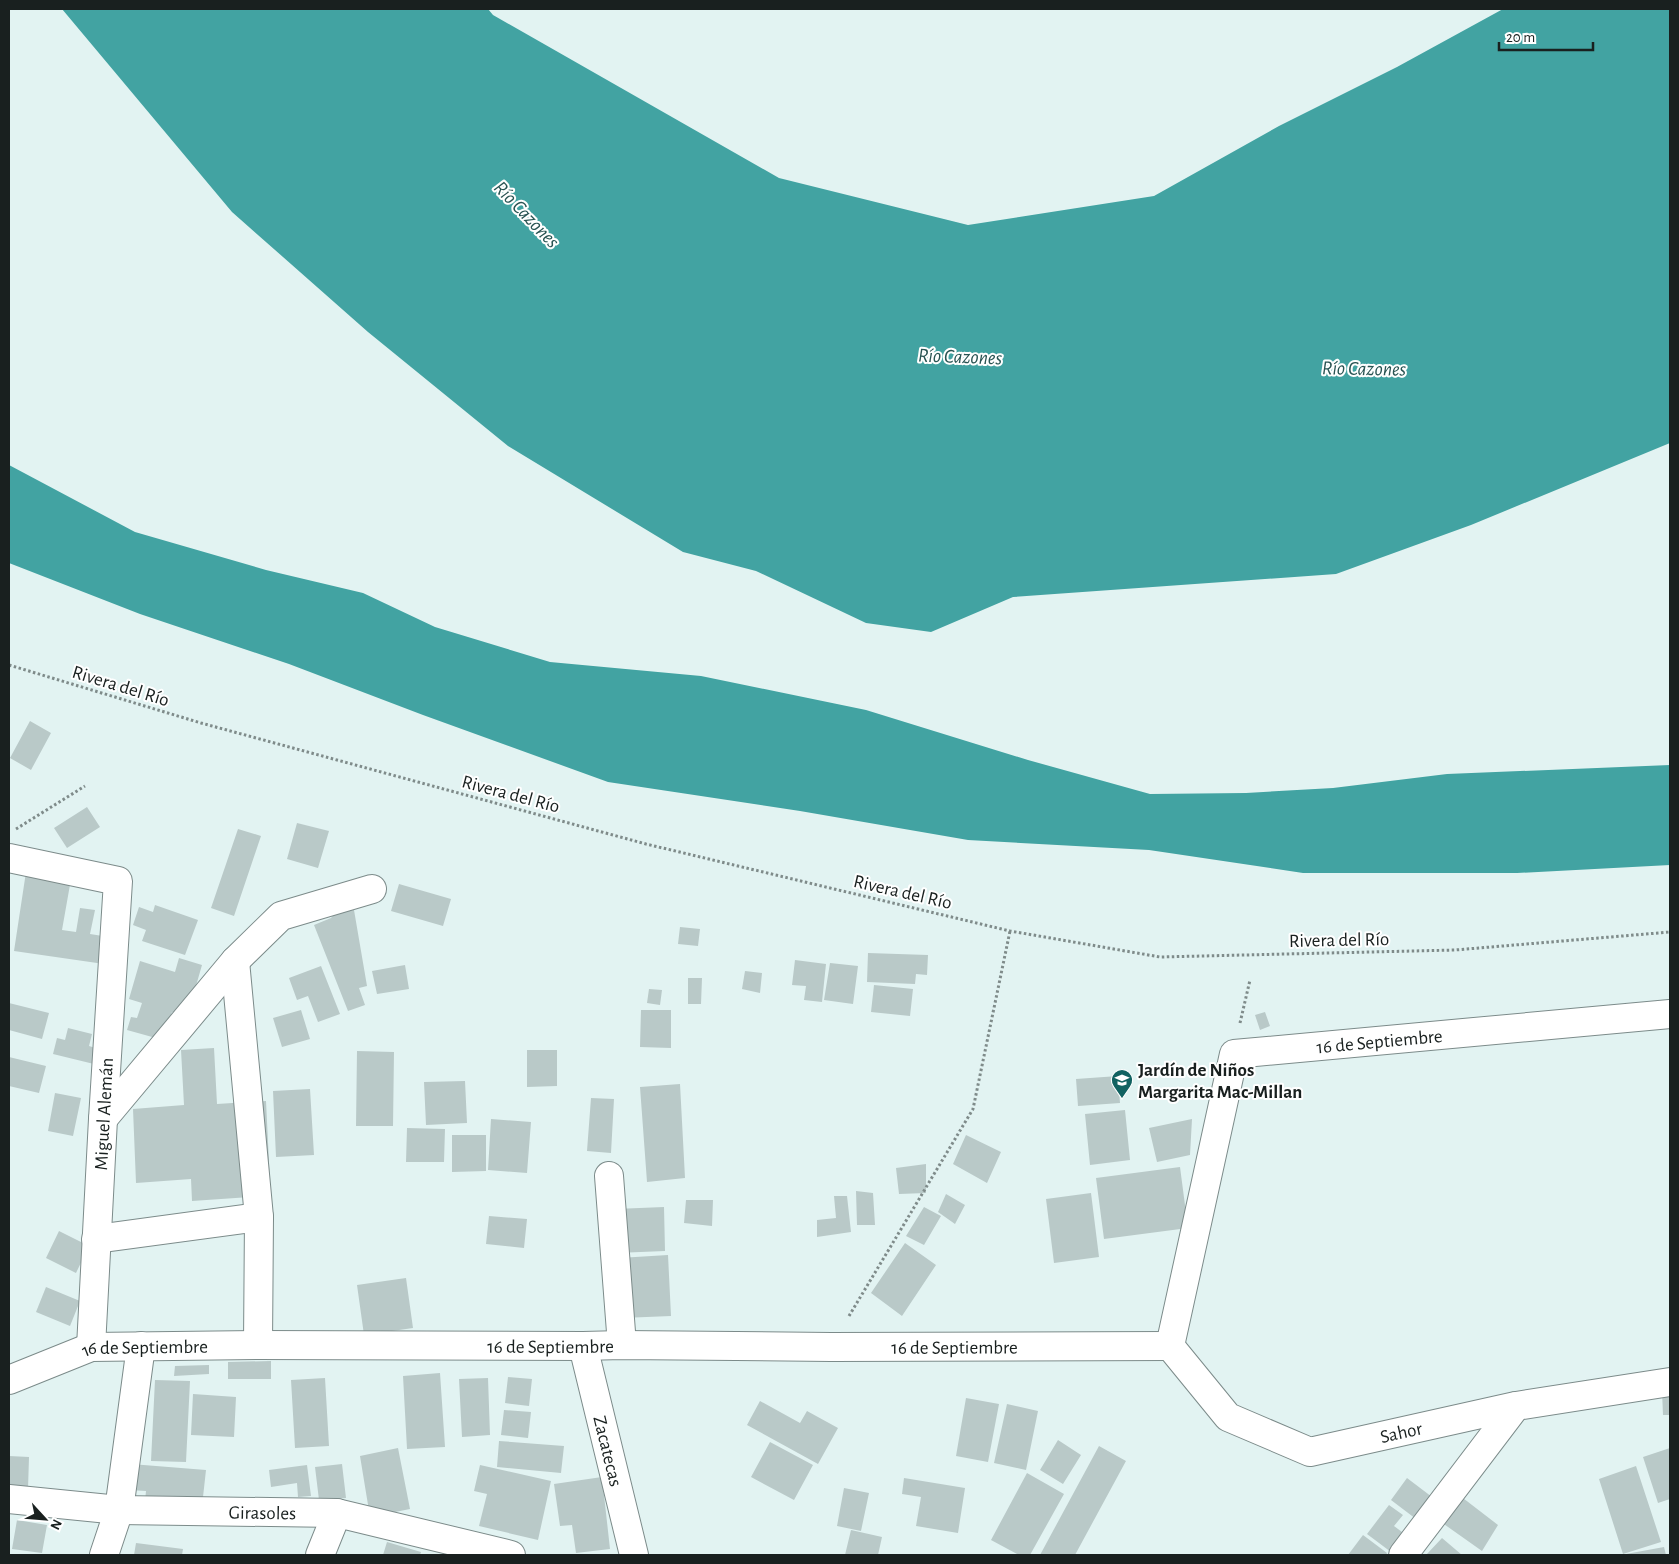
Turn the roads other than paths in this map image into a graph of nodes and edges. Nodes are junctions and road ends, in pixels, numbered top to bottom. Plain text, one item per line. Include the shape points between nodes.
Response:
1 (9, 858) edge
2 (372, 889) dead end
3 (235, 961) junction
4 (1670, 1014) edge
5 (103, 1119) junction
6 (609, 1176) dead end
7 (259, 1217) junction
8 (96, 1239) junction
9 (622, 1344) junction
10 (258, 1345) junction
11 (141, 1346) junction
12 (583, 1346) junction
13 (1170, 1346) junction
14 (91, 1347) junction
15 (9, 1380) edge
16 (1670, 1382) edge
17 (1516, 1406) junction
18 (9, 1498) edge
19 (118, 1510) junction
20 (337, 1513) junction
21 (104, 1555) edge
22 (320, 1555) edge
23 (511, 1555) edge
24 (634, 1555) edge
25 (1402, 1555) edge

1 - 5 street, Miguel Alemán via 118,881
2 - 3 street via 281,916
3 - 5 street
3 - 7 street
4 - 13 street, 16 de Septiembre via 1234,1054
5 - 8 street, Miguel Alemán
6 - 9 street
7 - 8 street
7 - 10 street
8 - 14 street, Miguel Alemán
9 - 12 street, 16 de Septiembre
9 - 13 street, 16 de Septiembre
10 - 11 street, 16 de Septiembre
10 - 12 street, 16 de Septiembre
11 - 14 street, 16 de Septiembre
11 - 19 street
12 - 24 street, Zacatecas
13 - 17 street, Sahor via 1228,1417 1310,1452
14 - 15 street, 16 de Septiembre
16 - 17 street, Sahor
17 - 25 street
18 - 19 street, Girasoles
19 - 20 street, Girasoles
19 - 21 street
20 - 22 street
20 - 23 street, Girasoles

